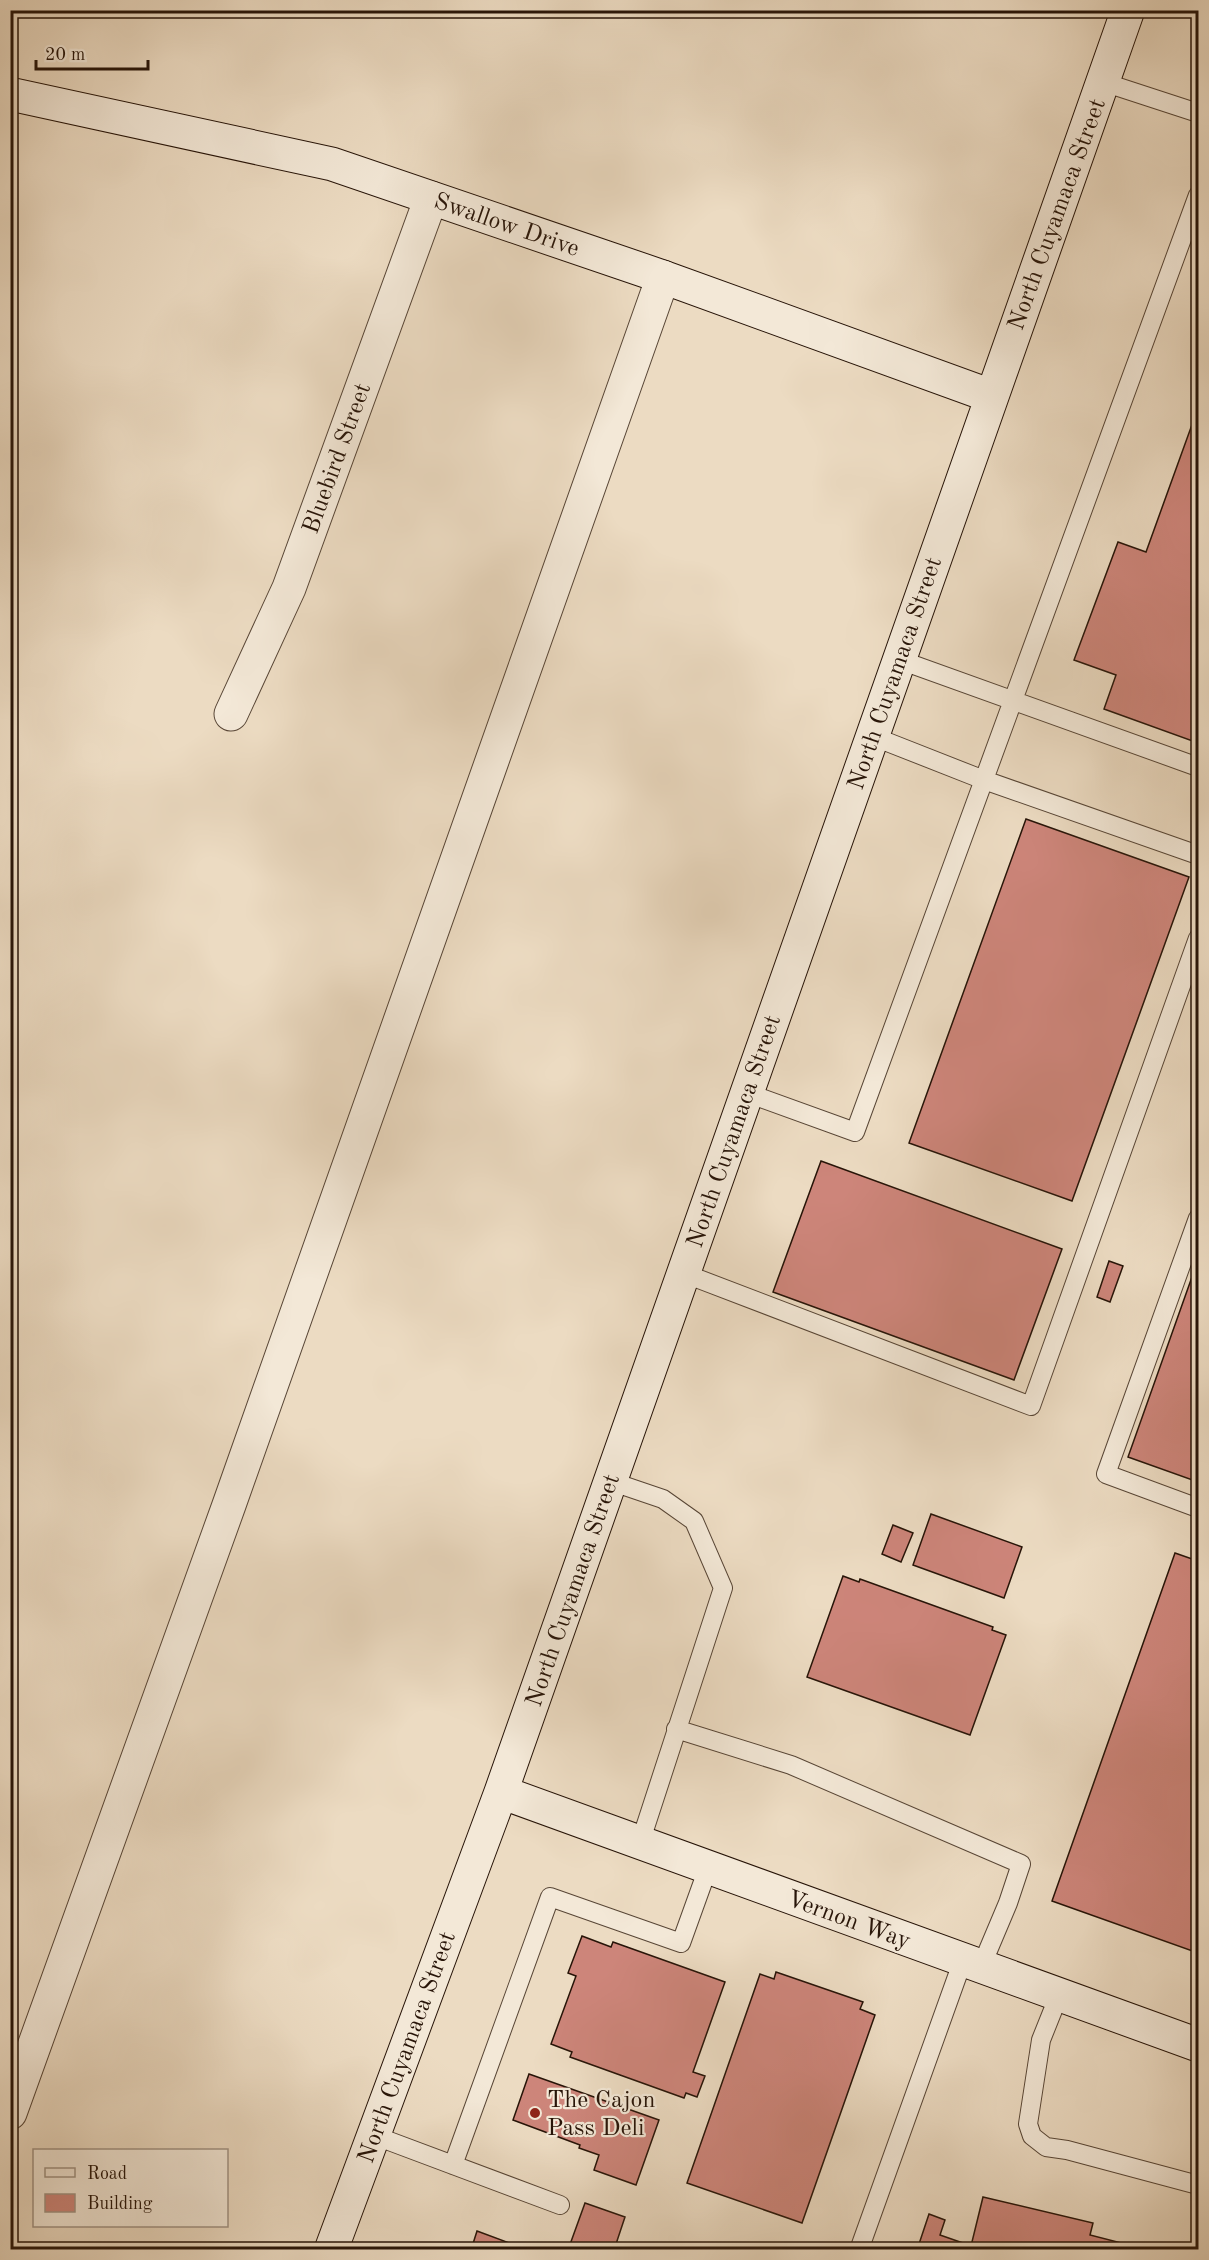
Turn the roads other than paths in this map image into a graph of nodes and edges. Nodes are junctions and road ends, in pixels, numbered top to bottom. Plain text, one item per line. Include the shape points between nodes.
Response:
1 (1128, 10) edge
2 (1103, 82) junction
3 (10, 94) edge
4 (1198, 113) edge
5 (1198, 195) edge
6 (431, 198) junction
7 (663, 277) junction
8 (991, 396) junction
9 (900, 660) junction
10 (1013, 701) junction
11 (231, 714) dead end
12 (872, 736) junction
13 (1198, 767) edge
14 (984, 780) junction
15 (1198, 855) edge
16 (1198, 938) edge
17 (747, 1093) junction
18 (1198, 1218) edge
19 (683, 1273) junction
20 (610, 1481) junction
21 (1198, 1508) edge
22 (676, 1729) junction
23 (501, 1792) junction
24 (640, 1843) junction
25 (708, 1868) junction
26 (972, 1964) junction
27 (1059, 1995) junction
28 (1197, 2041) edge
29 (10, 2113) edge
30 (373, 2135) junction
31 (453, 2165) junction
32 (1198, 2185) edge
33 (560, 2205) dead end
34 (331, 2250) edge
35 (859, 2250) edge

1 - 2 street, North Cuyamaca Street
2 - 4 lane
2 - 8 street, North Cuyamaca Street
3 - 6 street, Swallow Drive via 332,164
5 - 10 lane
6 - 7 street, Swallow Drive
6 - 11 street, Bluebird Street via 289,588
7 - 8 street, Swallow Drive
7 - 29 street
8 - 9 street, North Cuyamaca Street
9 - 10 lane
9 - 12 street, North Cuyamaca Street
10 - 13 lane
10 - 14 lane
12 - 14 lane
12 - 17 street, North Cuyamaca Street
14 - 15 lane
14 - 17 lane via 855,1132
16 - 19 lane via 1031,1406
17 - 19 street, North Cuyamaca Street
18 - 21 lane via 1106,1474
19 - 20 street, North Cuyamaca Street
20 - 22 lane via 663,1499 694,1521 723,1588
20 - 23 street, North Cuyamaca Street
22 - 24 lane
22 - 26 lane via 791,1765 1022,1864 1008,1903
23 - 24 street, Vernon Way
23 - 30 street, North Cuyamaca Street
24 - 25 street, Vernon Way
25 - 26 street, Vernon Way
25 - 31 lane via 681,1943 550,1897
26 - 27 street, Vernon Way
26 - 35 lane
27 - 28 street, Vernon Way
27 - 32 lane via 1041,2040 1029,2111 1032,2136 1046,2147
30 - 31 lane
30 - 34 street, North Cuyamaca Street
31 - 33 lane

